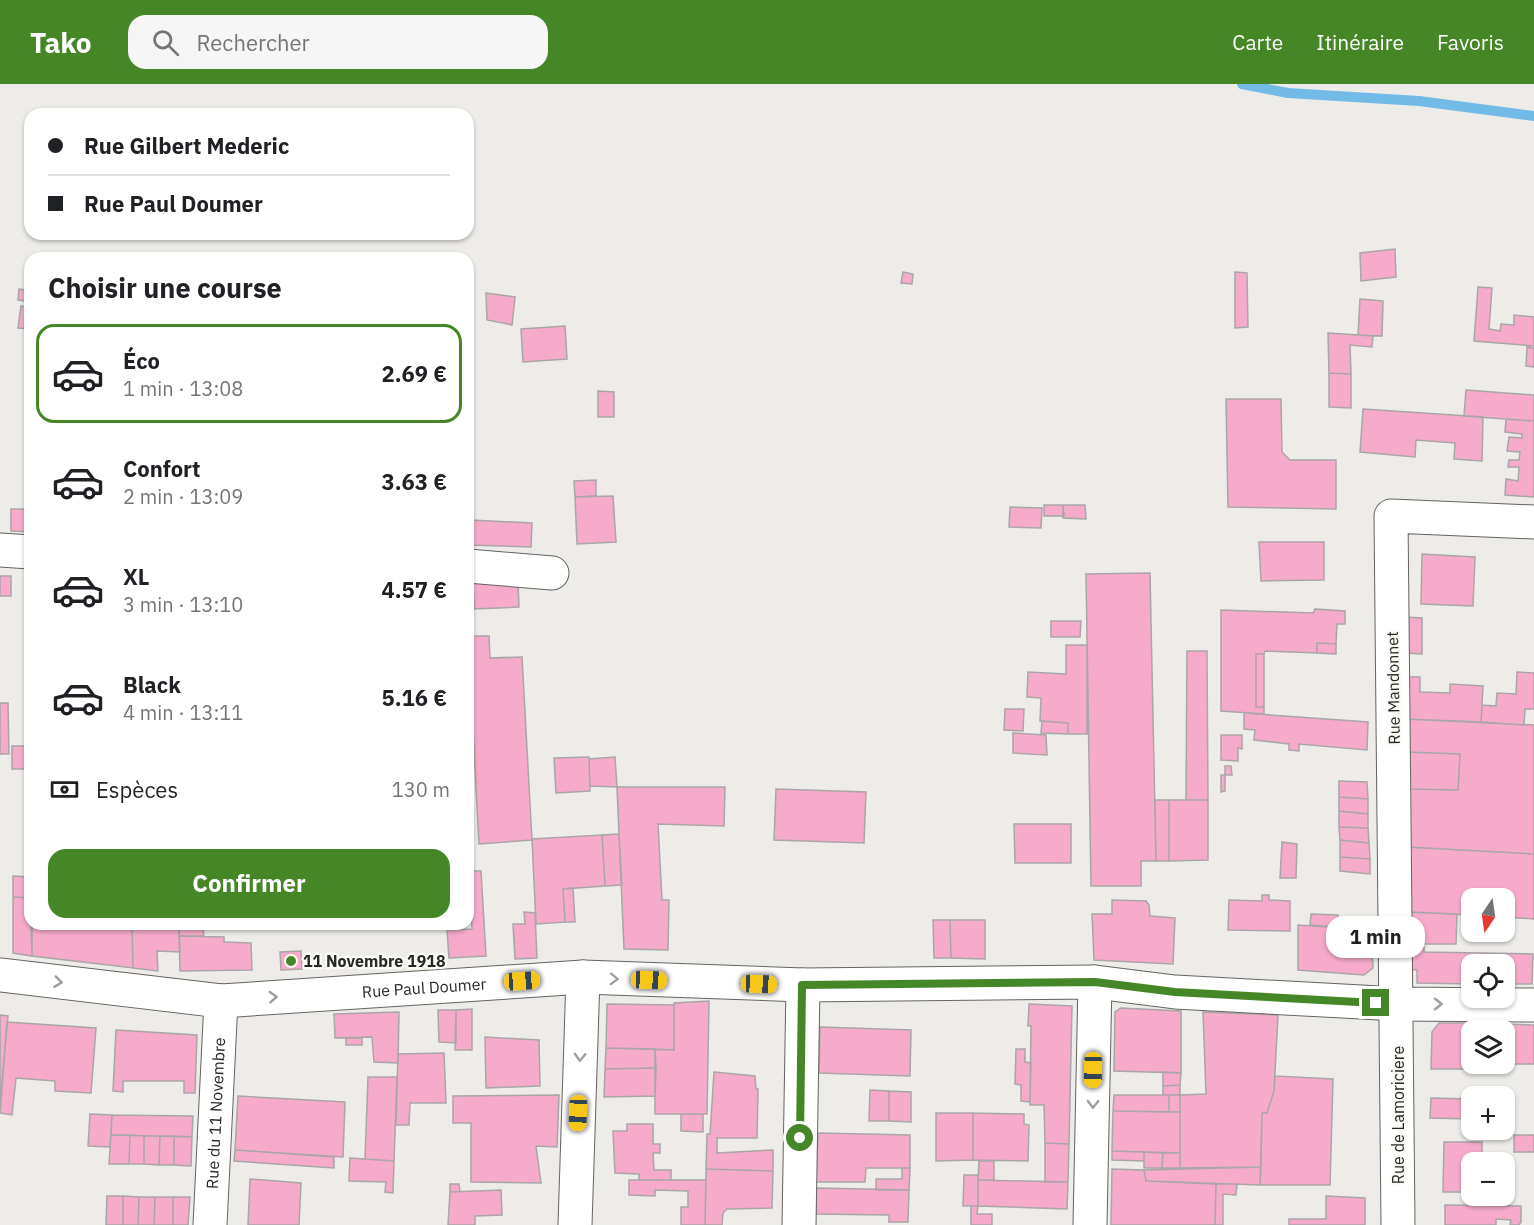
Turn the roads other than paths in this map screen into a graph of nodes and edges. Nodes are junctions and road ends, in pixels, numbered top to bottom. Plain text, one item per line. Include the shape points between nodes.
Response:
1 (1534, 522) edge
2 (0, 550) edge
3 (24, 552) edge
4 (474, 566) edge
5 (552, 573) dead end
6 (0, 975) edge
7 (583, 977) junction
8 (1095, 982) junction
9 (802, 985) junction
10 (221, 1001) junction
11 (1398, 1004) junction
12 (1534, 1005) edge
13 (210, 1225) edge
14 (575, 1225) edge
15 (799, 1225) edge
16 (1090, 1225) edge
17 (1398, 1225) edge

1 - 11 street, Rue Mandonnet via 1391,516
2 - 3 street
4 - 5 street
6 -> 10 street, Rue Paul Doumer
7 -> 9 street, Rue Paul Doumer
10 -> 7 street, Rue Paul Doumer
7 -> 14 street
8 - 9 street, Rue Paul Doumer
8 - 11 street, Rue Paul Doumer via 1175,992
8 -> 16 street
9 - 15 street
10 - 13 street, Rue du 11 Novembre
11 -> 12 street, Rue Paul Doumer
11 - 17 street, Rue de Lamoriciere

